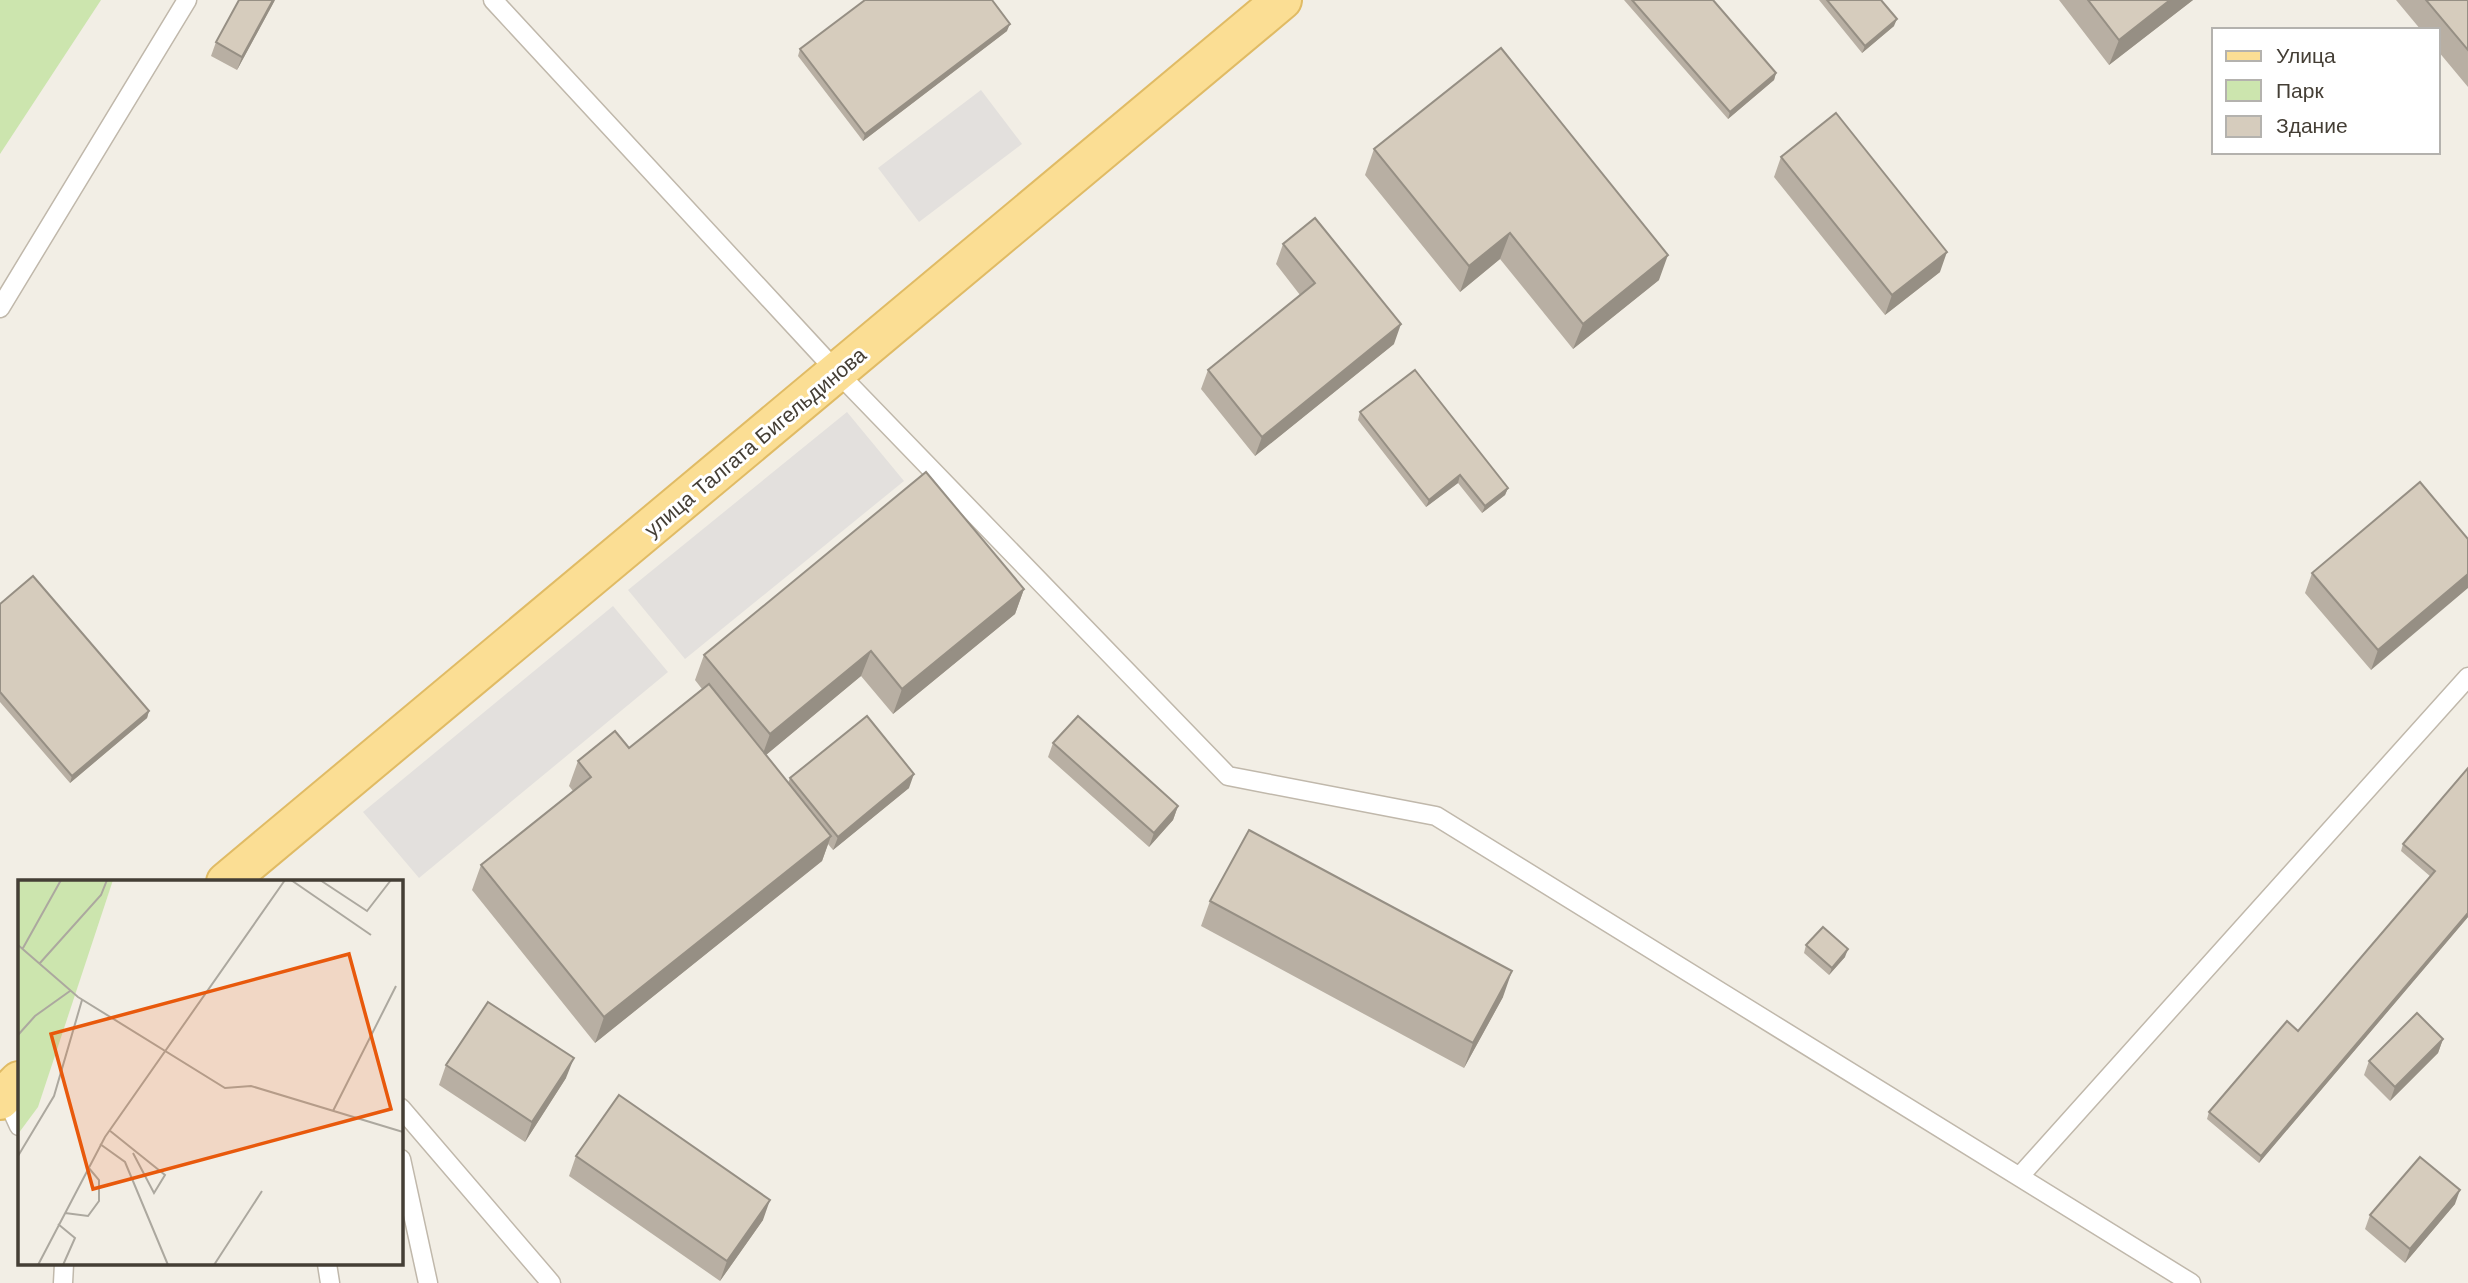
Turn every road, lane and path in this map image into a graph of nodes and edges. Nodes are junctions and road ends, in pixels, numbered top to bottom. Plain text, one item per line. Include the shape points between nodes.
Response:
1 (187, 0) edge
2 (493, 0) edge
3 (1282, 0) edge
4 (0, 308) edge
5 (838, 373) junction
6 (2468, 677) edge
7 (243, 877) edge
8 (402, 1109) edge
9 (402, 1164) edge
10 (2020, 1177) junction
11 (428, 1283) edge
12 (551, 1283) edge
13 (2191, 1283) edge

1 - 4 lane
2 - 5 lane
3 - 5 main road, улица Талгата Бигельдинова
5 - 7 main road, улица Талгата Бигельдинова
5 - 10 lane via 1228,776 1436,816
6 - 10 lane
8 - 12 lane
9 - 11 lane
10 - 13 lane

